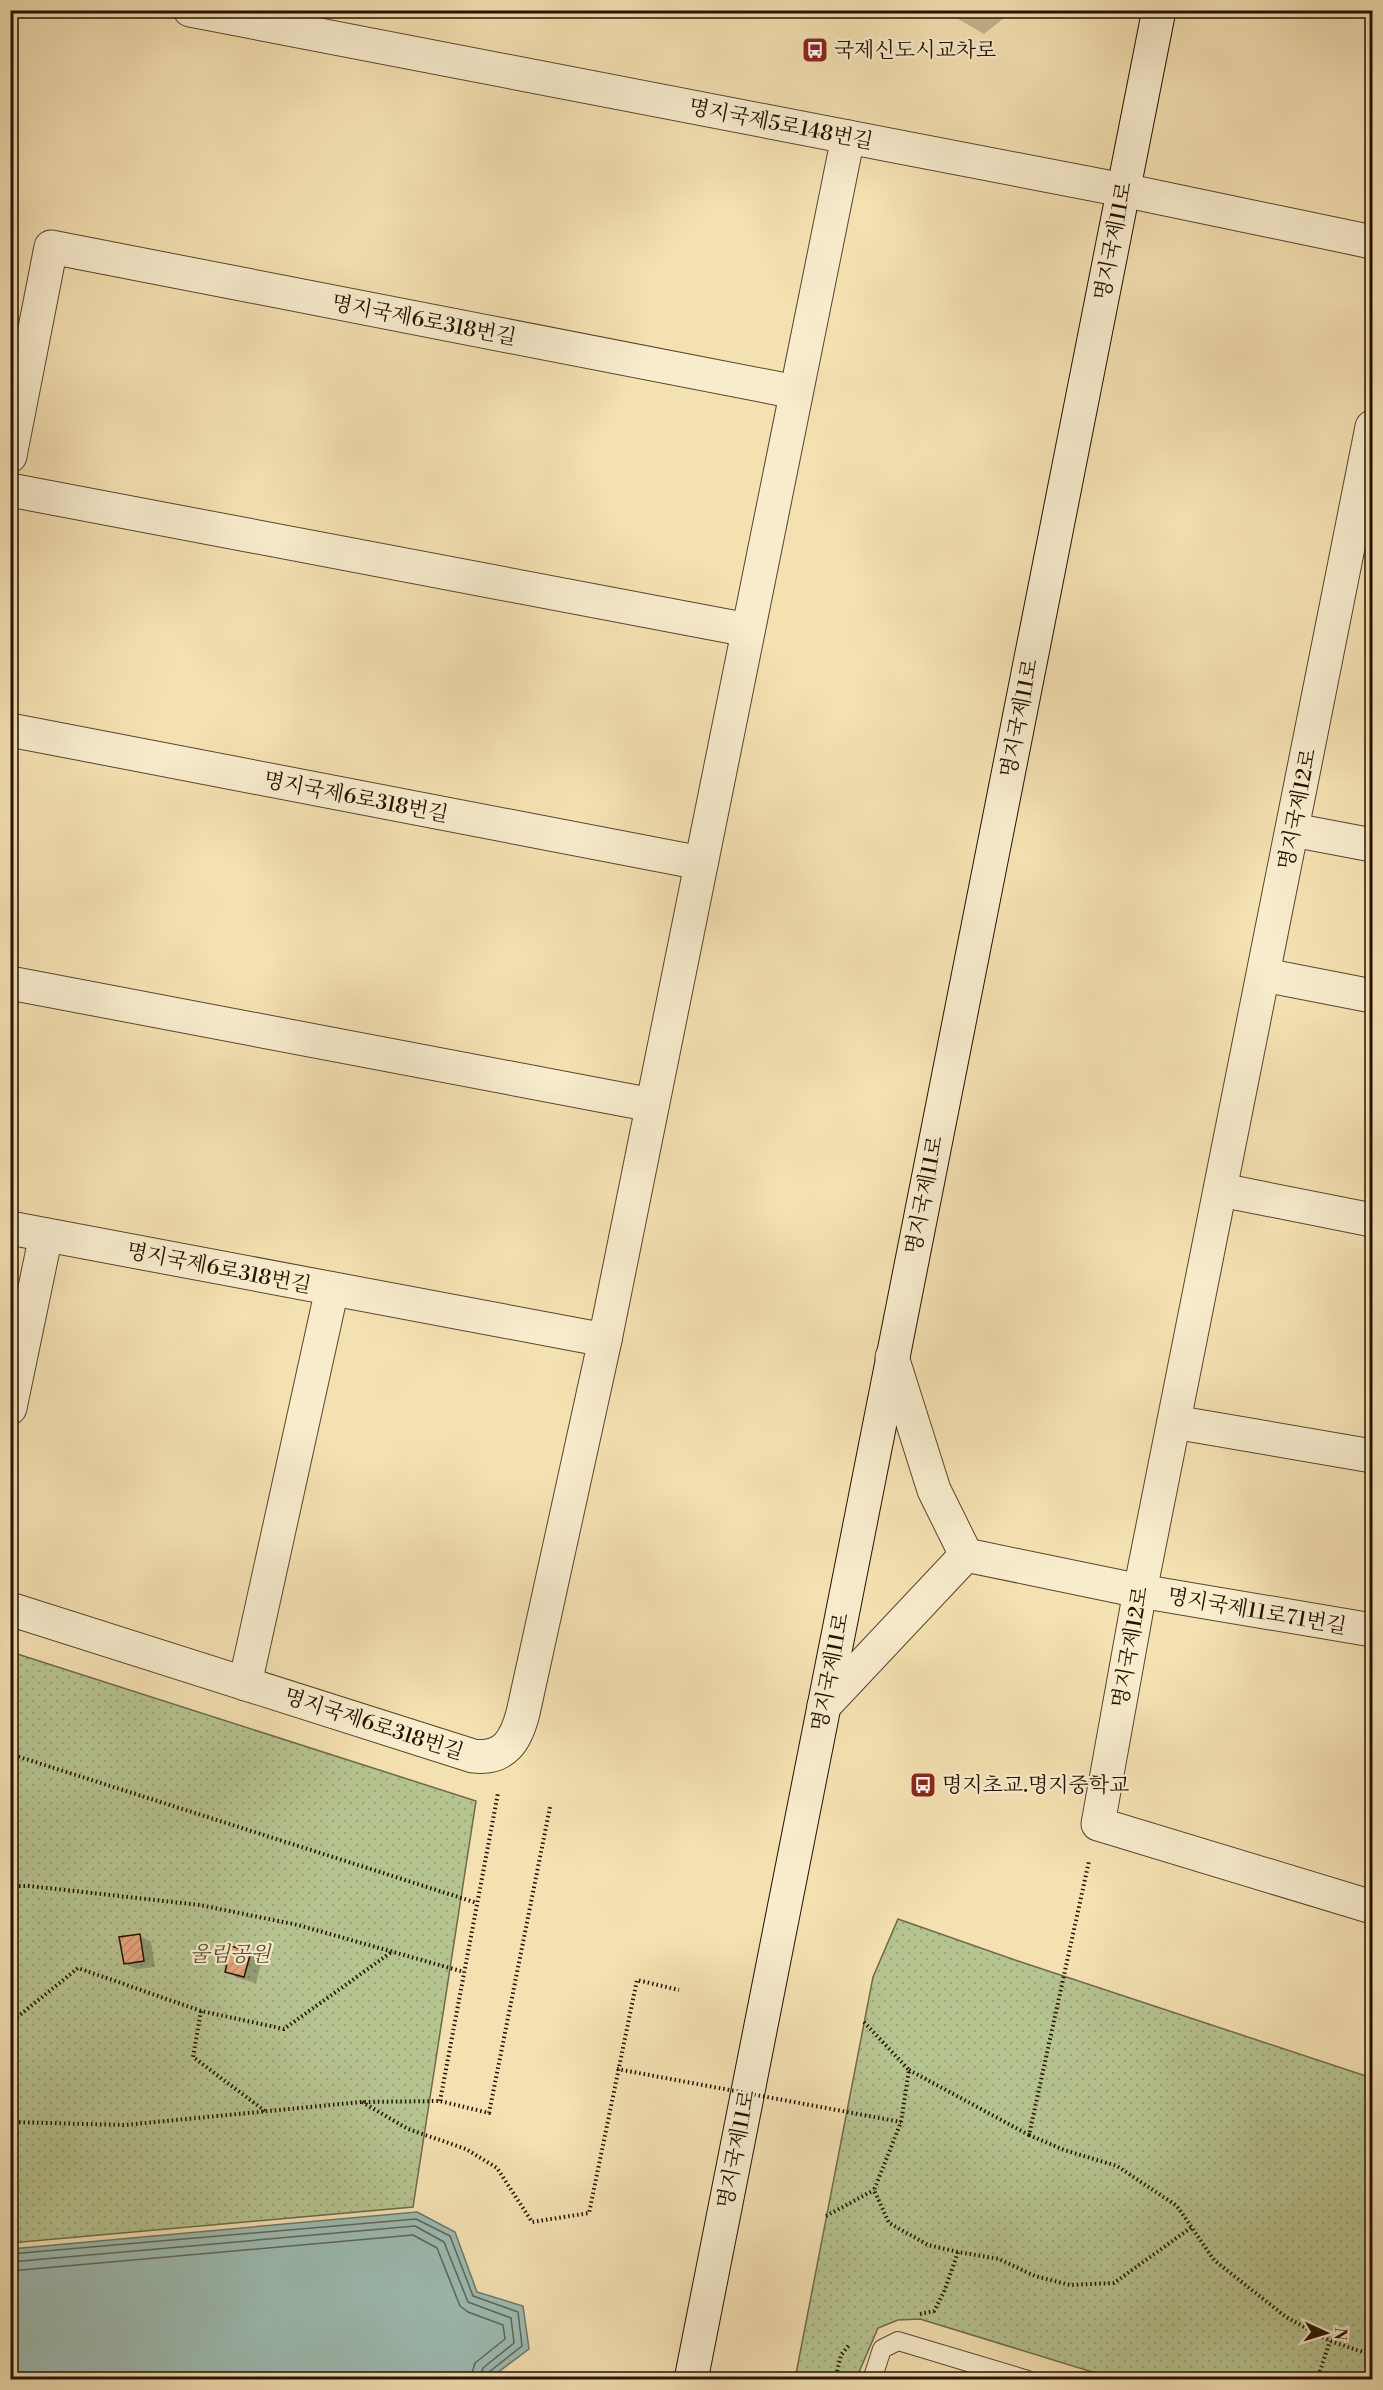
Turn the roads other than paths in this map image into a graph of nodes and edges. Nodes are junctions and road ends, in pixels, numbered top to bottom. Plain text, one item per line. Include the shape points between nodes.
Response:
1 (190, 10) edge
2 (1159, 10) edge
3 (848, 137) junction
4 (1123, 190) junction
5 (1372, 242) edge
6 (796, 392) junction
7 (1371, 439) edge
8 (10, 456) edge
9 (10, 490) edge
10 (748, 630) junction
11 (10, 730) edge
12 (1293, 830) junction
13 (1372, 845) edge
14 (701, 863) junction
15 (1264, 975) junction
16 (10, 983) edge
17 (1372, 996) edge
18 (652, 1105) junction
19 (1221, 1190) junction
20 (1372, 1220) edge
21 (10, 1228) edge
22 (46, 1235) junction
23 (332, 1289) junction
24 (605, 1340) junction
25 (892, 1356) junction
26 (10, 1408) edge
27 (1174, 1422) junction
28 (1372, 1456) edge
29 (966, 1555) junction
30 (1140, 1591) junction
31 (10, 1610) edge
32 (1372, 1630) edge
33 (246, 1684) junction
34 (824, 1706) junction
35 (1372, 1907) edge
36 (691, 2379) edge
37 (872, 2379) edge
38 (1028, 2379) edge

1 - 3 street, 명지국제5로148번길
2 - 4 street, 명지국제11로
3 - 4 street, 명지국제5로148번길
3 - 6 street, 명지국제6로318번길
4 - 5 street, 명지국제5로148번길
4 - 25 street, 명지국제11로
6 - 8 street, 명지국제6로318번길 via 51,248
6 - 10 street, 명지국제6로318번길
7 - 12 street, 명지국제12로
9 - 10 street
10 - 14 street, 명지국제6로318번길
11 - 14 street, 명지국제6로318번길
12 - 13 street
12 - 15 street, 명지국제12로
14 - 18 street, 명지국제6로318번길
15 - 17 street
15 - 19 street, 명지국제12로
16 - 18 street
18 - 24 street, 명지국제6로318번길
19 - 20 street
19 - 27 street, 명지국제12로
21 - 22 street, 명지국제6로318번길
22 - 23 street, 명지국제6로318번길
22 - 26 street
23 - 24 street, 명지국제6로318번길
23 - 33 street
24 - 33 street, 명지국제6로318번길 via 523,1713 512,1743 498,1753 473,1756
25 - 29 street via 934,1490
25 - 34 street, 명지국제11로
27 - 28 street
27 - 30 street, 명지국제12로
29 - 30 street, 명지국제11로71번길
29 - 34 street
30 - 32 street, 명지국제11로71번길
30 - 35 street, 명지국제12로 via 1098,1824
31 - 33 street, 명지국제6로318번길
34 - 36 street, 명지국제11로
37 - 38 lane via 882,2349 898,2341

